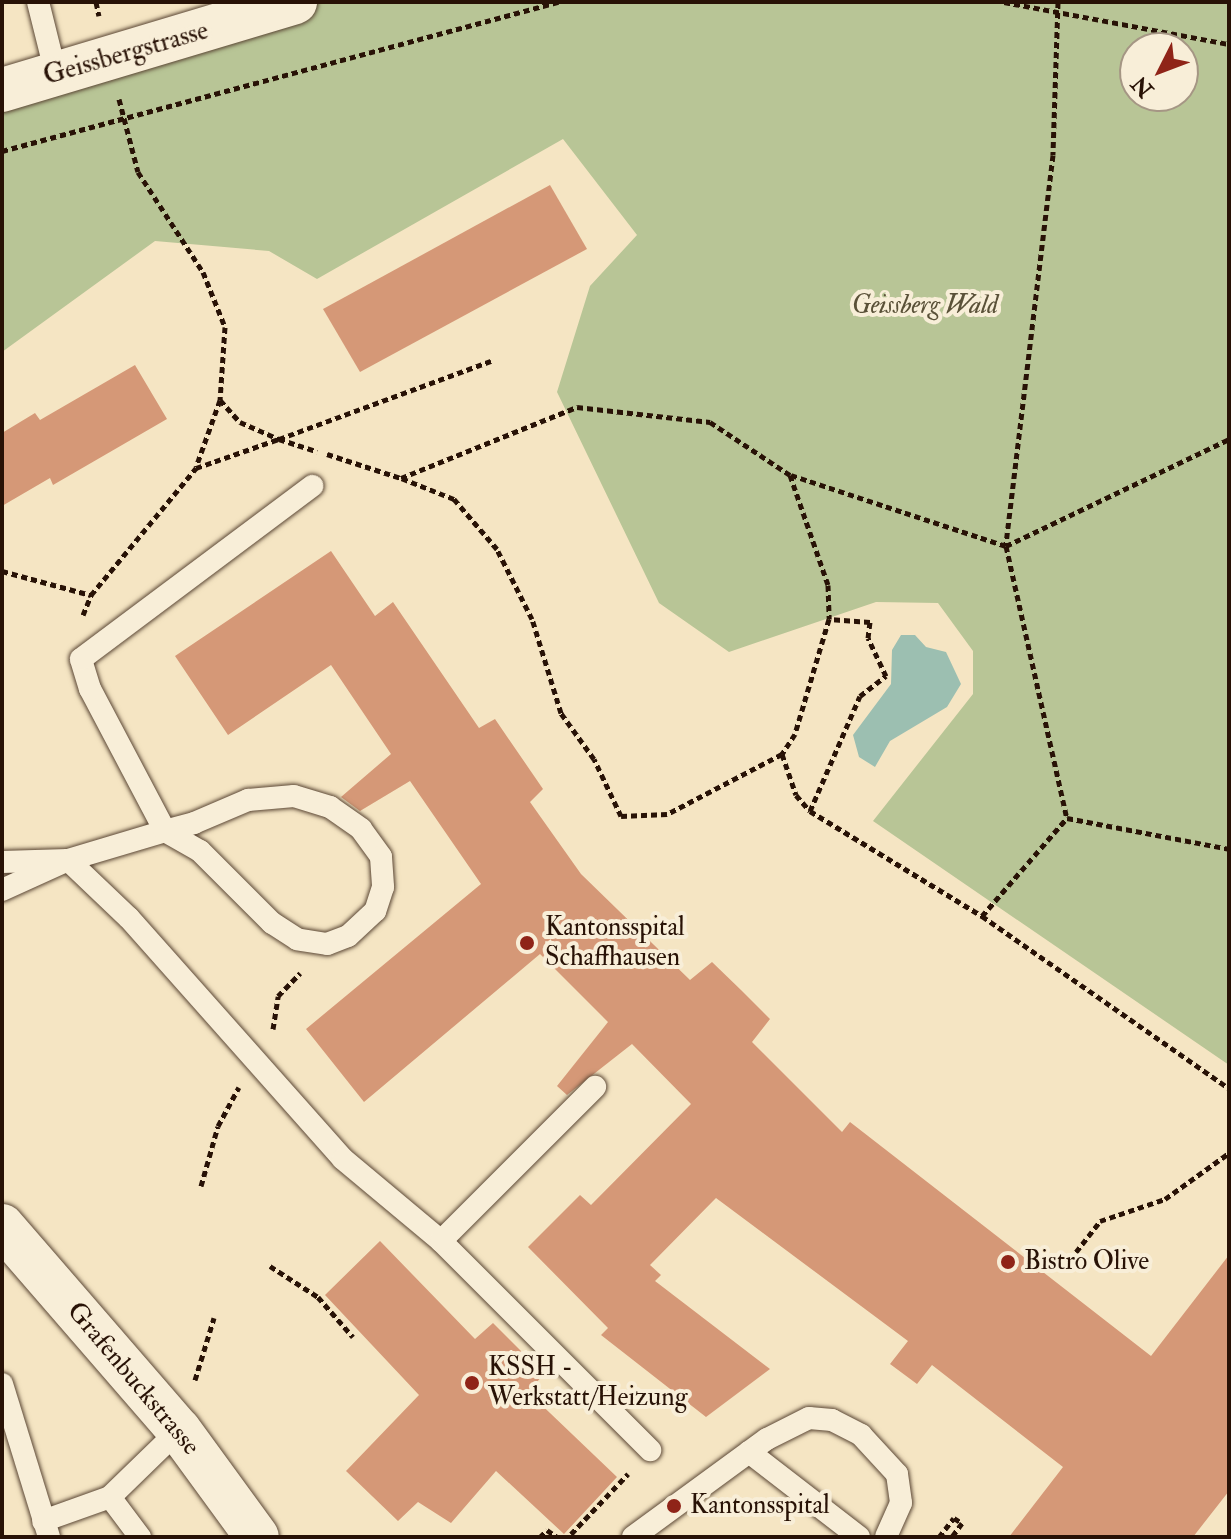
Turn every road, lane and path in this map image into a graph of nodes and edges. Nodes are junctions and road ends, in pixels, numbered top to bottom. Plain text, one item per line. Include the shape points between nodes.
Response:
1 (38, 2) edge
2 (295, 2) edge
3 (558, 2) edge
4 (1004, 2) edge
5 (1058, 2) edge
6 (1057, 12) junction
7 (1229, 44) edge
8 (107, 59) junction
9 (56, 74) junction
10 (2, 90) edge
11 (126, 121) junction
12 (2, 151) edge
13 (491, 361) dead end
14 (220, 400) junction
15 (279, 439) junction
16 (1229, 439) edge
17 (196, 468) junction
18 (790, 475) junction
19 (401, 478) junction
20 (312, 486) dead end
21 (1006, 546) junction
22 (2, 571) edge
23 (91, 595) junction
24 (829, 619) junction
25 (81, 659) junction
26 (782, 754) junction
27 (810, 811) junction
28 (1067, 818) junction
29 (165, 831) junction
30 (1229, 849) edge
31 (68, 860) junction
32 (2, 862) edge
33 (2, 890) edge
34 (982, 916) junction
35 (595, 1087) dead end
36 (1229, 1088) edge
37 (1229, 1153) edge
38 (2, 1226) edge
39 (441, 1241) junction
40 (1076, 1252) dead end
41 (270, 1266) dead end
42 (214, 1318) dead end
43 (353, 1337) dead end
44 (2, 1384) edge
45 (179, 1430) junction
46 (650, 1450) joint
47 (749, 1452) junction
48 (110, 1497) junction
49 (46, 1529) edge
50 (645, 1534) edge
51 (570, 1536) edge
52 (140, 1537) edge
53 (257, 1537) edge
54 (540, 1537) edge
55 (557, 1537) edge
56 (859, 1537) edge
57 (886, 1537) edge
58 (939, 1537) edge
59 (952, 1537) edge

1 - 9 lane
2 - 8 street, Geissbergstrasse
3 - 11 path
4 - 6 path
5 - 6 path
6 - 7 path
6 - 21 path via 1053,155
8 - 9 street, Geissbergstrasse
8 - 11 path
9 - 10 street, Geissbergstrasse
11 - 12 path
11 - 14 path via 138,172 203,272 225,327
13 - 15 path
14 - 15 path via 240,422
14 - 17 path
15 - 17 path
15 - 19 path
16 - 21 path
17 - 23 path
18 - 19 path via 710,422 577,407
18 - 21 path
18 - 24 path via 828,585
19 - 26 path via 454,499 497,549 532,619 561,713 594,759 621,816 667,814
20 - 25 lane
21 - 28 path
22 - 23 path
23 - 25 path via 78,626
24 - 26 path via 795,734
24 - 27 path via 870,622 868,638 886,676 860,696
25 - 29 lane via 90,689
26 - 27 path via 796,795
27 - 34 path
28 - 30 path
28 - 34 path
29 - 29 lane via 200,851 272,923 310,944 348,936 375,911 383,887 381,857 361,829 330,807 294,796 248,800
29 - 31 lane
31 - 32 lane
31 - 33 lane
31 - 39 lane via 129,918 343,1159
34 - 36 path
35 - 39 lane
37 - 40 path via 1165,1199 1100,1221
38 - 45 street, Grafenbuckstrasse
39 - 46 lane
41 - 43 path via 318,1297
42 - 45 path
44 - 49 lane
45 - 48 lane
45 - 53 street, Grafenbuckstrasse
46 - 51 path
47 - 50 lane
47 - 56 lane
47 - 57 lane via 809,1418 832,1420 861,1435 897,1474 901,1503
48 - 49 lane
48 - 52 lane
54 - 55 path via 547,1530
58 - 59 path via 954,1518 962,1523

